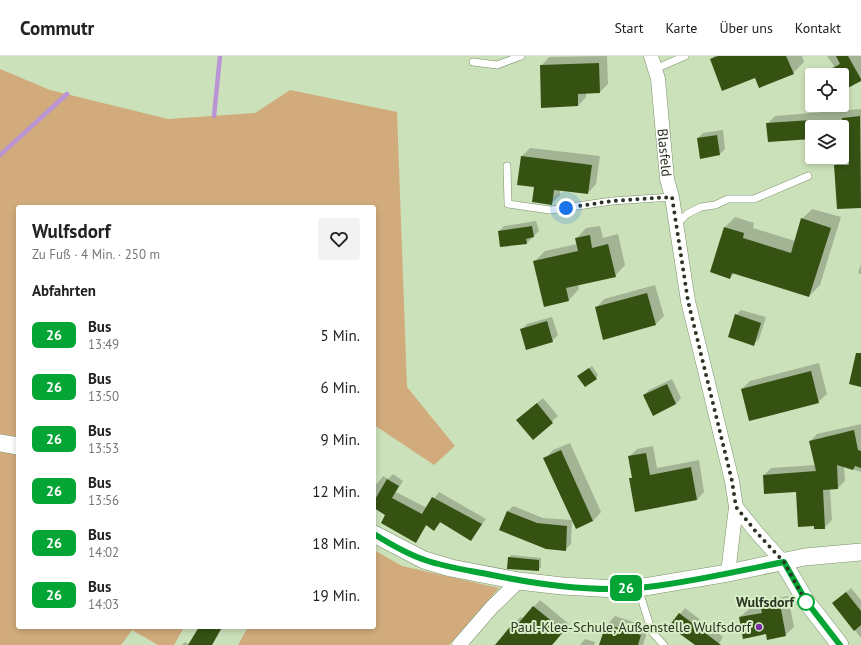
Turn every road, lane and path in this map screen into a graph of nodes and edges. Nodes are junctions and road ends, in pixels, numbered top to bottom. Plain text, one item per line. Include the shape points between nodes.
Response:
1 (521, 56) edge
2 (685, 56) edge
3 (473, 62) dead end
4 (653, 62) edge
5 (507, 166) dead end
6 (808, 176) dead end
7 (672, 197) junction
8 (676, 225) junction
9 (0, 443) edge
10 (16, 446) edge
11 (736, 507) junction
12 (376, 535) edge
13 (861, 552) edge
14 (784, 562) junction
15 (728, 573) junction
16 (519, 580) junction
17 (638, 588) junction
18 (459, 645) edge
19 (664, 645) edge
20 (840, 645) edge

1 - 3 lane via 497,65
2 - 4 lane
4 - 7 street, Blasfeld via 658,79 667,179
5 - 7 lane via 508,204 550,210 612,201
6 - 8 lane via 754,199 728,199 701,207 687,214
7 - 8 street, Blasfeld
8 - 11 street, Blasfeld via 688,301 732,481
9 - 10 street
11 - 14 street
11 - 15 street, Blasfeld
12 - 16 street via 424,560 451,568
13 - 14 street via 826,554
14 - 15 street
14 - 20 street via 806,601
15 - 17 street
16 - 17 street via 562,586
16 - 18 street
17 - 19 lane via 652,632

